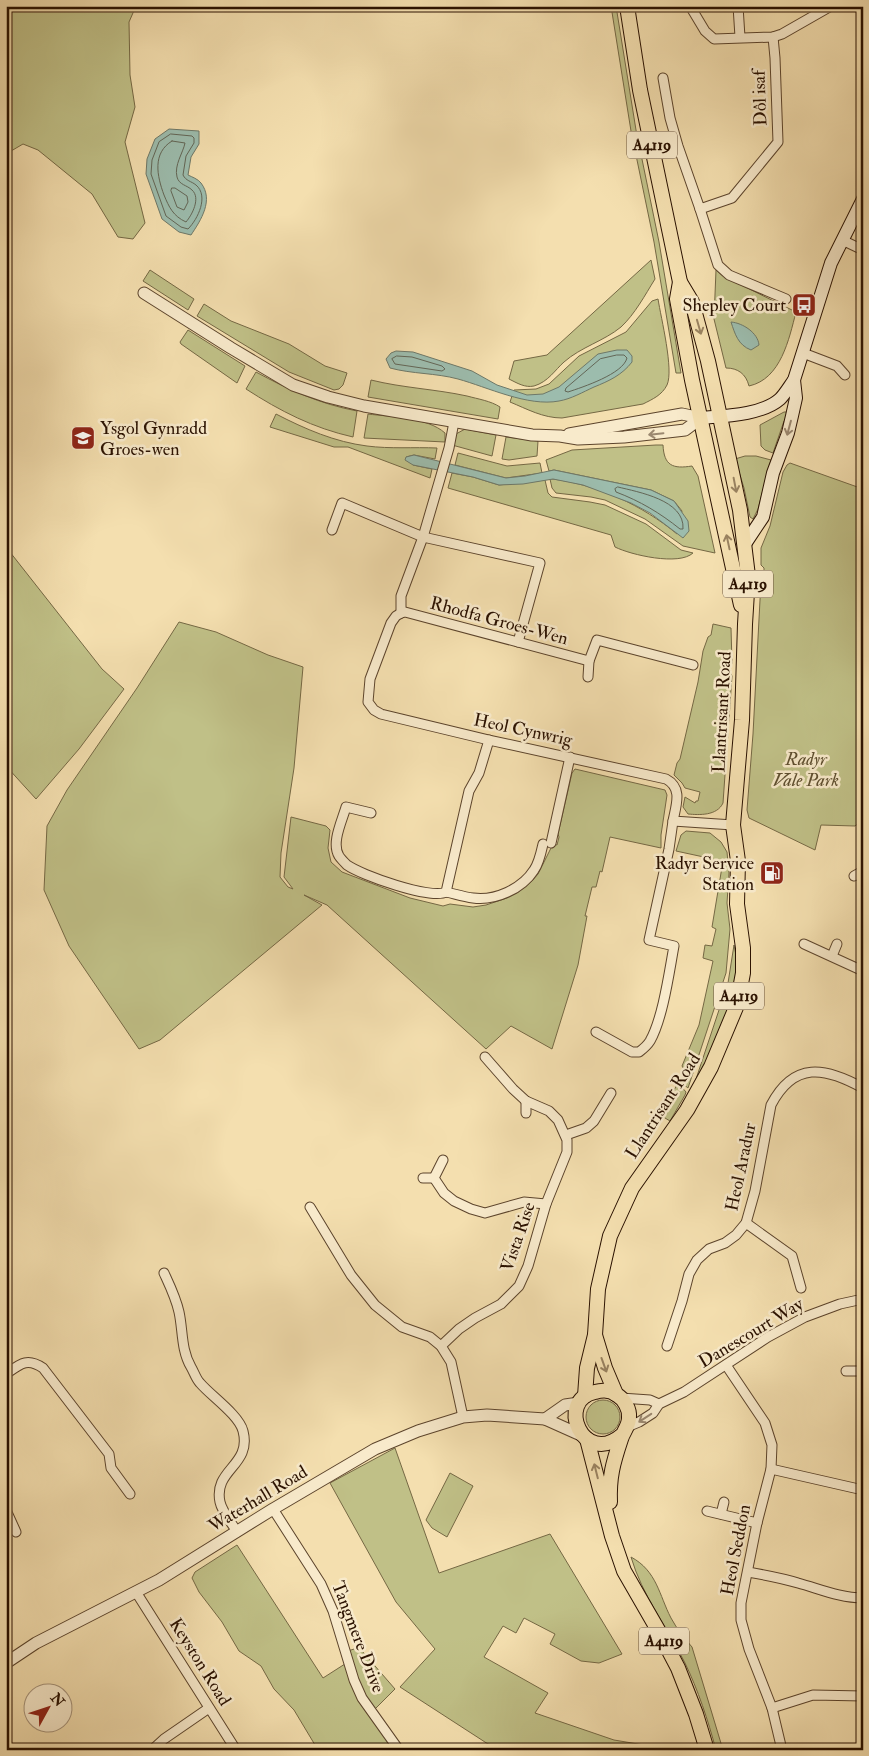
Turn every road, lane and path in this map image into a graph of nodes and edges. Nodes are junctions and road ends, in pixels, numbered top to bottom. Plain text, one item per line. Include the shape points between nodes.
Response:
1 (627, 6) edge
2 (690, 6) edge
3 (738, 6) edge
4 (830, 6) edge
5 (773, 36) junction
6 (740, 37) junction
7 (663, 78) dead end
8 (863, 199) edge
9 (700, 209) junction
10 (842, 240) junction
11 (863, 250) edge
12 (680, 282) junction
13 (144, 293) dead end
14 (786, 299) dead end
15 (803, 353) junction
16 (845, 375) dead end
17 (794, 380) junction
18 (720, 416) junction
19 (701, 418) junction
20 (454, 422) junction
21 (560, 436) junction
22 (332, 530) dead end
23 (423, 536) junction
24 (745, 544) junction
25 (401, 613) junction
26 (745, 624) junction
27 (518, 642) junction
28 (590, 661) junction
29 (693, 666) dead end
30 (588, 677) dead end
31 (489, 740) junction
32 (570, 757) junction
33 (371, 813) dead end
34 (673, 821) junction
35 (733, 825) junction
36 (444, 893) junction
37 (804, 944) dead end
38 (837, 944) dead end
39 (832, 956) junction
40 (863, 971) edge
41 (596, 1032) dead end
42 (484, 1057) dead end
43 (863, 1088) edge
44 (612, 1093) dead end
45 (526, 1101) junction
46 (526, 1113) dead end
47 (566, 1135) junction
48 (444, 1160) dead end
49 (423, 1178) dead end
50 (434, 1178) junction
51 (546, 1204) junction
52 (310, 1207) dead end
53 (746, 1223) junction
54 (164, 1273) dead end
55 (801, 1288) dead end
56 (863, 1299) edge
57 (595, 1334) junction
58 (441, 1346) junction
59 (667, 1346) dead end
60 (726, 1365) junction
61 (846, 1371) dead end
62 (863, 1371) edge
63 (6, 1374) edge
64 (618, 1396) junction
65 (582, 1400) junction
66 (659, 1404) junction
67 (463, 1416) junction
68 (544, 1419) junction
69 (625, 1431) junction
70 (585, 1438) junction
71 (771, 1469) junction
72 (863, 1490) edge
73 (130, 1494) dead end
74 (724, 1502) dead end
75 (273, 1509) junction
76 (6, 1510) edge
77 (707, 1511) dead end
78 (721, 1514) junction
79 (757, 1523) junction
80 (16, 1532) dead end
81 (237, 1532) junction
82 (612, 1536) junction
83 (748, 1572) junction
84 (136, 1592) junction
85 (863, 1598) edge
86 (6, 1663) edge
87 (863, 1696) edge
88 (209, 1708) junction
89 (772, 1708) junction
90 (152, 1750) edge
91 (236, 1750) edge
92 (399, 1750) edge
93 (707, 1750) edge
94 (782, 1750) edge

1 - 12 main road, Llantrisant Road / A4119 via 640,90
2 - 6 street via 708,36 714,39
3 - 6 street
4 - 5 street
5 - 6 street
5 - 9 street, Dôl isaf via 778,142 732,198
7 - 9 street via 670,118
8 - 10 main road
9 - 14 street via 718,264 729,275
10 - 11 street
10 - 15 main road via 831,263
12 -> 18 main road, Llantrisant Road / A4119 via 692,302
12 - 19 main road, Llantrisant Road / A4119 via 677,299
13 - 20 street via 293,385 328,398
15 - 16 street via 837,366
15 - 17 main road
17 - 18 main road via 779,400 769,406
17 -> 24 main road via 796,398 792,416 773,473 763,517
18 - 19 main road
18 -> 24 main road, Llantrisant Road / A4119
19 - 21 street via 682,414
19 -> 21 street via 685,430 659,434 578,439
26 -> 19 main road, Llantrisant Road / A4119
20 - 21 street via 532,435
20 - 23 street
22 - 23 street via 342,503
23 - 25 street via 401,596
23 - 27 street via 540,563
24 - 26 main road, Llantrisant Road / A4119 via 748,576
25 - 27 street, Rhodfa Groes-Wen
25 - 31 street, Heol Cynwrig via 391,623 370,679 368,702 381,714
26 - 35 main road, Llantrisant Road / A4119 via 742,720
27 - 28 street, Rhodfa Groes-Wen
28 - 29 street via 597,640
28 - 30 street
31 - 32 street, Heol Cynwrig
31 - 36 street via 479,773 469,791
32 - 34 street, Heol Cynwrig via 672,782 677,794
32 - 36 street via 547,844 534,870 523,882 508,892 488,898
33 - 36 street via 346,808 336,841 338,855 347,865 395,885 430,894
34 - 35 street
34 - 41 street via 649,940 674,946 656,1027 650,1042 639,1052 632,1052
35 - 57 main road, Llantrisant Road / A4119 via 744,962 740,994 704,1082 632,1188 610,1236 598,1289
37 - 39 street
38 - 39 street
39 - 40 street
42 - 45 street
43 - 53 street, Heol Aradur via 830,1074 813,1071 800,1074 778,1092 771,1104
44 - 47 street via 586,1128
45 - 46 street
45 - 47 street via 549,1111
47 - 51 street, Vista Rise via 566,1152
48 - 50 street
49 - 50 street
50 - 51 street via 454,1201 485,1213 524,1202
51 - 58 street, Vista Rise via 528,1266 518,1286 501,1304 467,1324
52 - 58 street via 351,1275 375,1305 402,1327 430,1337
53 - 55 street via 792,1256
53 - 59 street, Heol Aradur via 725,1243 709,1249 689,1274
54 - 81 street via 179,1312 183,1347 189,1364 199,1382 229,1410 243,1429 245,1446 242,1454 220,1486 220,1503
56 - 60 street, Danescourt Way via 805,1317
57 -> 64 main road, Llantrisant Road / A4119
57 - 65 main road, Llantrisant Road / A4119
58 - 67 street via 451,1362
60 - 66 street, Danescourt Way
60 - 71 street, Heol Seddon via 765,1423 772,1445
61 - 62 street
63 - 73 street via 24,1362 36,1363 43,1368 109,1454 111,1468
64 - 65 main road via 592,1392
64 - 66 street
64 - 69 main road, Llantrisant Road / A4119 via 628,1409
65 - 68 street via 565,1405
65 - 70 main road, Llantrisant Road / A4119 via 575,1420
66 -> 69 street, Danescourt Way via 653,1413
67 - 68 street, Waterhall Road
67 - 75 street, Waterhall Road via 375,1449
68 - 70 street, Waterhall Road
69 - 70 main road via 607,1444
69 - 82 main road, Llantrisant Road / A4119 via 609,1478
82 -> 70 main road, Llantrisant Road / A4119
71 - 72 street
71 - 79 street, Heol Seddon
74 - 78 street
75 - 81 street, Waterhall Road
75 - 92 street, Tangmere Drive via 321,1584 362,1698
76 - 80 street
77 - 78 street
78 - 79 street
79 - 83 street, Heol Seddon
81 - 84 street, Waterhall Road
82 - 93 main road, Llantrisant Road / A4119 via 624,1571 678,1668
83 - 85 street via 797,1582 832,1594
83 - 89 street, Heol Seddon via 741,1603 742,1620 749,1649
84 - 86 street, Waterhall Road via 36,1643
84 - 88 street, Keyston Road
87 - 89 street via 813,1695
88 - 90 street
88 - 91 street, Keyston Road
89 - 94 street, Heol Seddon

